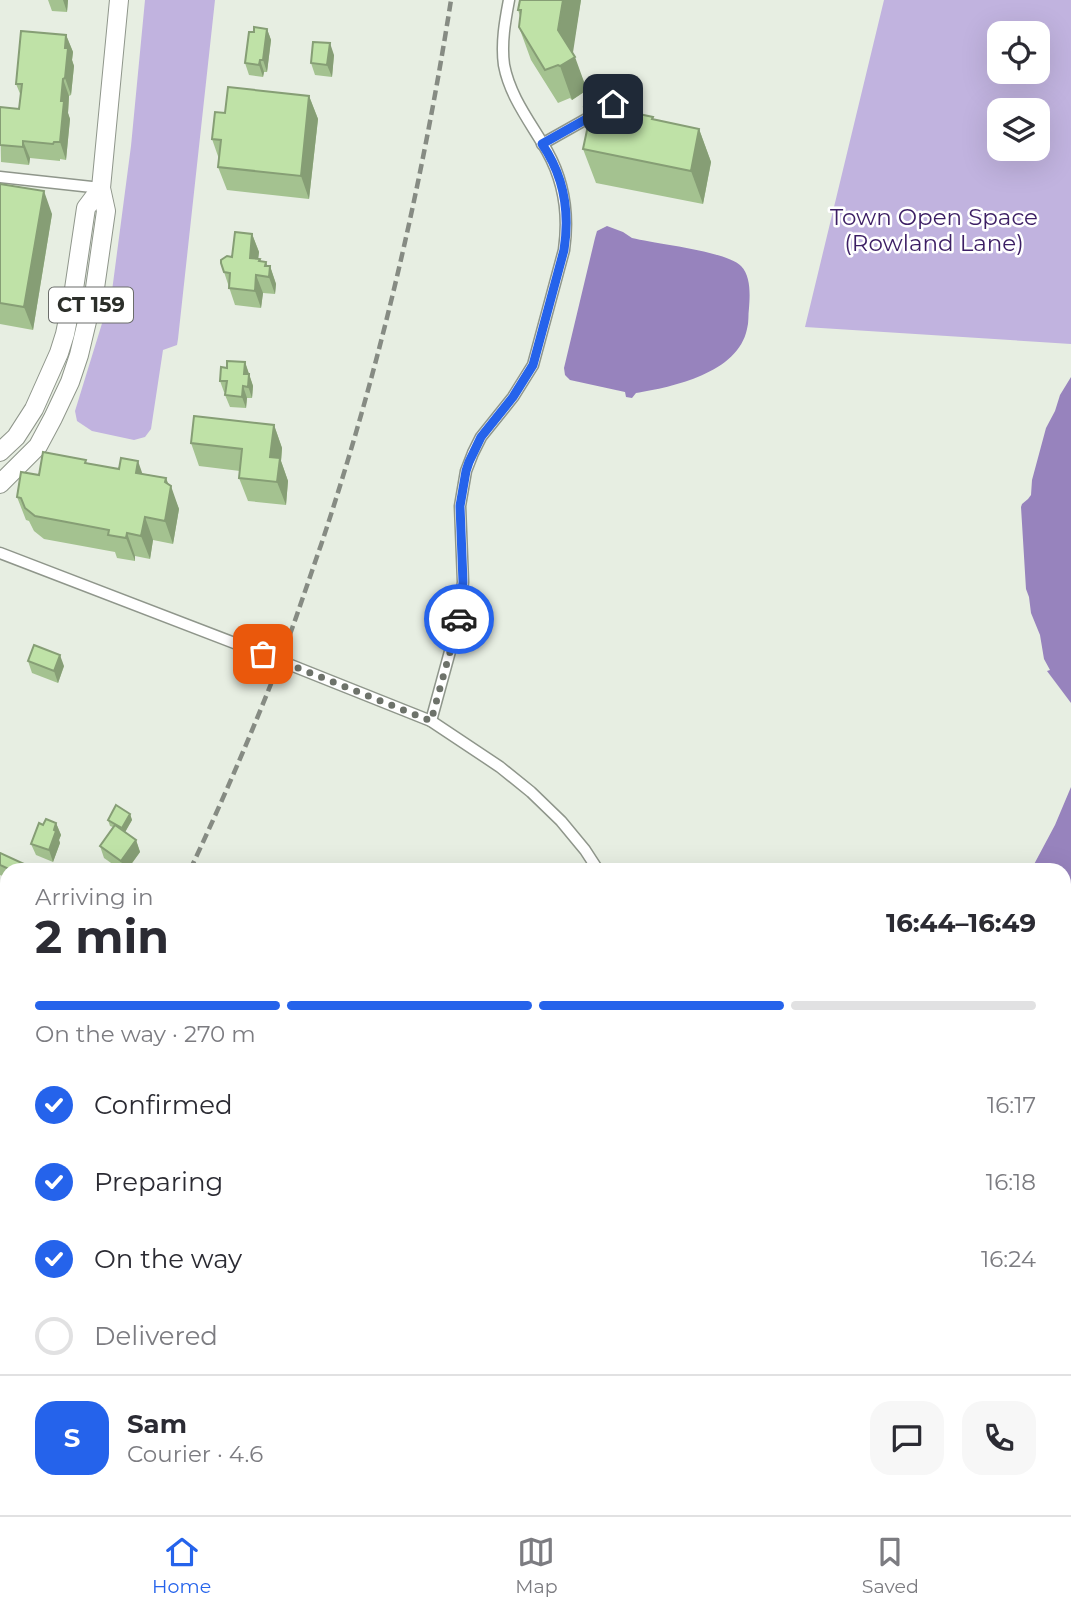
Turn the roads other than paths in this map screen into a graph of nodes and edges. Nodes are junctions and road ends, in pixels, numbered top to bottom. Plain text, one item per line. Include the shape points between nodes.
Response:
1 (119, 0) edge
2 (509, 0) edge
3 (613, 104) dead end
4 (542, 144) junction
5 (0, 177) edge
6 (101, 188) junction
7 (59, 353) junction
8 (79, 355) junction
9 (34, 409) junction
10 (53, 418) junction
11 (0, 452) edge
12 (0, 484) edge
13 (0, 553) edge
14 (431, 721) junction
15 (593, 863) edge

1 - 6 main road, CT 159
2 - 4 street via 504,64 516,100
3 - 4 street
4 - 14 street via 565,199 564,250 533,365 481,437 466,471 460,506 461,607
5 - 6 street
6 - 7 main road, CT 159 via 86,208
6 - 8 main road, CT 159 via 106,211
7 - 8 main road
7 - 9 main road, CT 159
8 - 10 main road, CT 159
9 - 10 main road
9 - 11 main road, CT 159
10 - 12 main road, CT 159 via 38,446
13 - 14 street
14 - 15 street via 531,792

